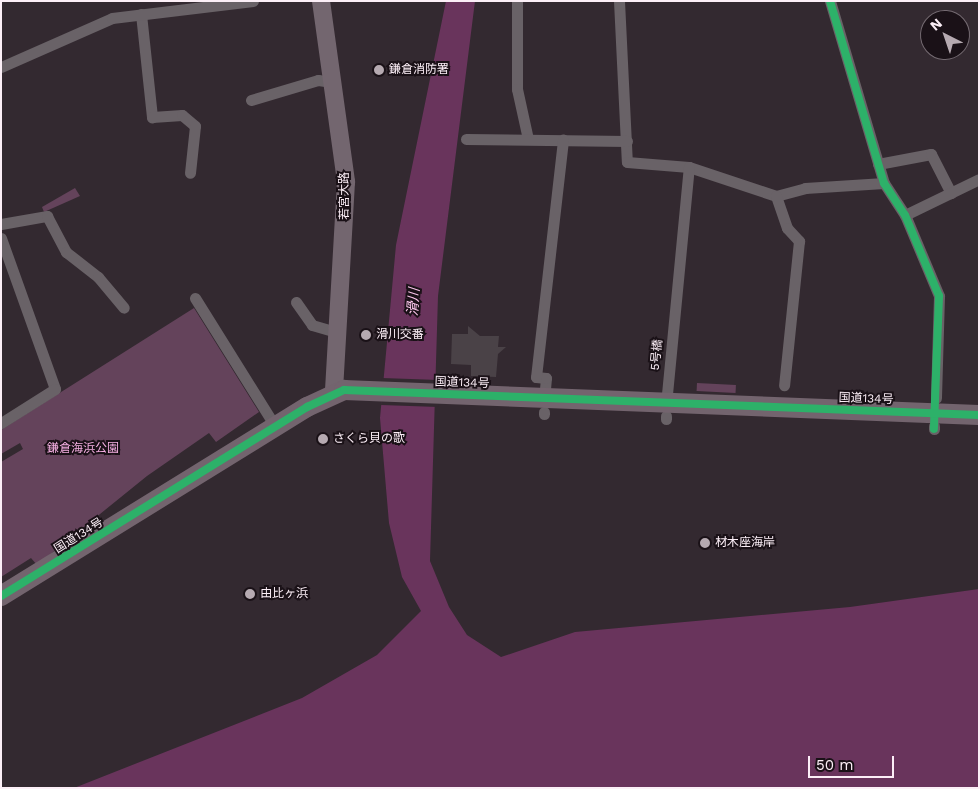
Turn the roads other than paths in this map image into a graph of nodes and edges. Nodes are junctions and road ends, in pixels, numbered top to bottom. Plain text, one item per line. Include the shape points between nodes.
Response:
1 (253, 1) edge
2 (321, 1) edge
3 (517, 1) edge
4 (619, 1) edge
5 (830, 1) edge
6 (141, 14) junction
7 (1, 67) edge
8 (332, 82) junction
9 (251, 100) dead end
10 (466, 139) dead end
11 (528, 139) junction
12 (563, 140) junction
13 (627, 141) junction
14 (878, 164) junction
15 (689, 167) junction
16 (190, 173) dead end
17 (884, 182) junction
18 (977, 184) edge
19 (951, 193) junction
20 (776, 196) junction
21 (905, 215) junction
22 (1, 224) edge
23 (1, 238) edge
24 (195, 298) dead end
25 (296, 302) dead end
26 (124, 308) dead end
27 (337, 332) junction
28 (784, 385) dead end
29 (545, 389) dead end
30 (334, 392) junction
31 (667, 394) dead end
32 (936, 398) dead end
33 (979, 415) edge
34 (1, 423) edge
35 (274, 426) junction
36 (1, 596) edge

1 - 6 street
2 - 8 main road, 若宮大路
3 - 11 street via 517,89
4 - 13 street
5 - 14 street
6 - 7 street via 112,18
6 - 16 street via 152,117 182,116 195,126
8 - 9 street via 318,80
8 - 27 main road, 若宮大路 via 346,182
10 - 11 street
11 - 12 street
12 - 13 street
12 - 29 street via 536,377 546,378
13 - 15 street via 627,162
14 - 17 street
14 - 19 street via 931,154
15 - 20 street
15 - 31 street, 5号橋
17 - 20 street via 805,188
17 - 21 street
18 - 19 street
19 - 21 street
20 - 28 street via 787,228 799,241
21 - 32 street via 939,296
22 - 26 street via 47,216 66,252 98,277
23 - 34 street via 55,389
24 - 35 street
25 - 27 street via 312,325
27 - 30 main road, 若宮大路
30 - 33 highway, 国道134号 via 380,391
30 - 35 highway, 国道134号
35 - 36 highway, 国道134号

